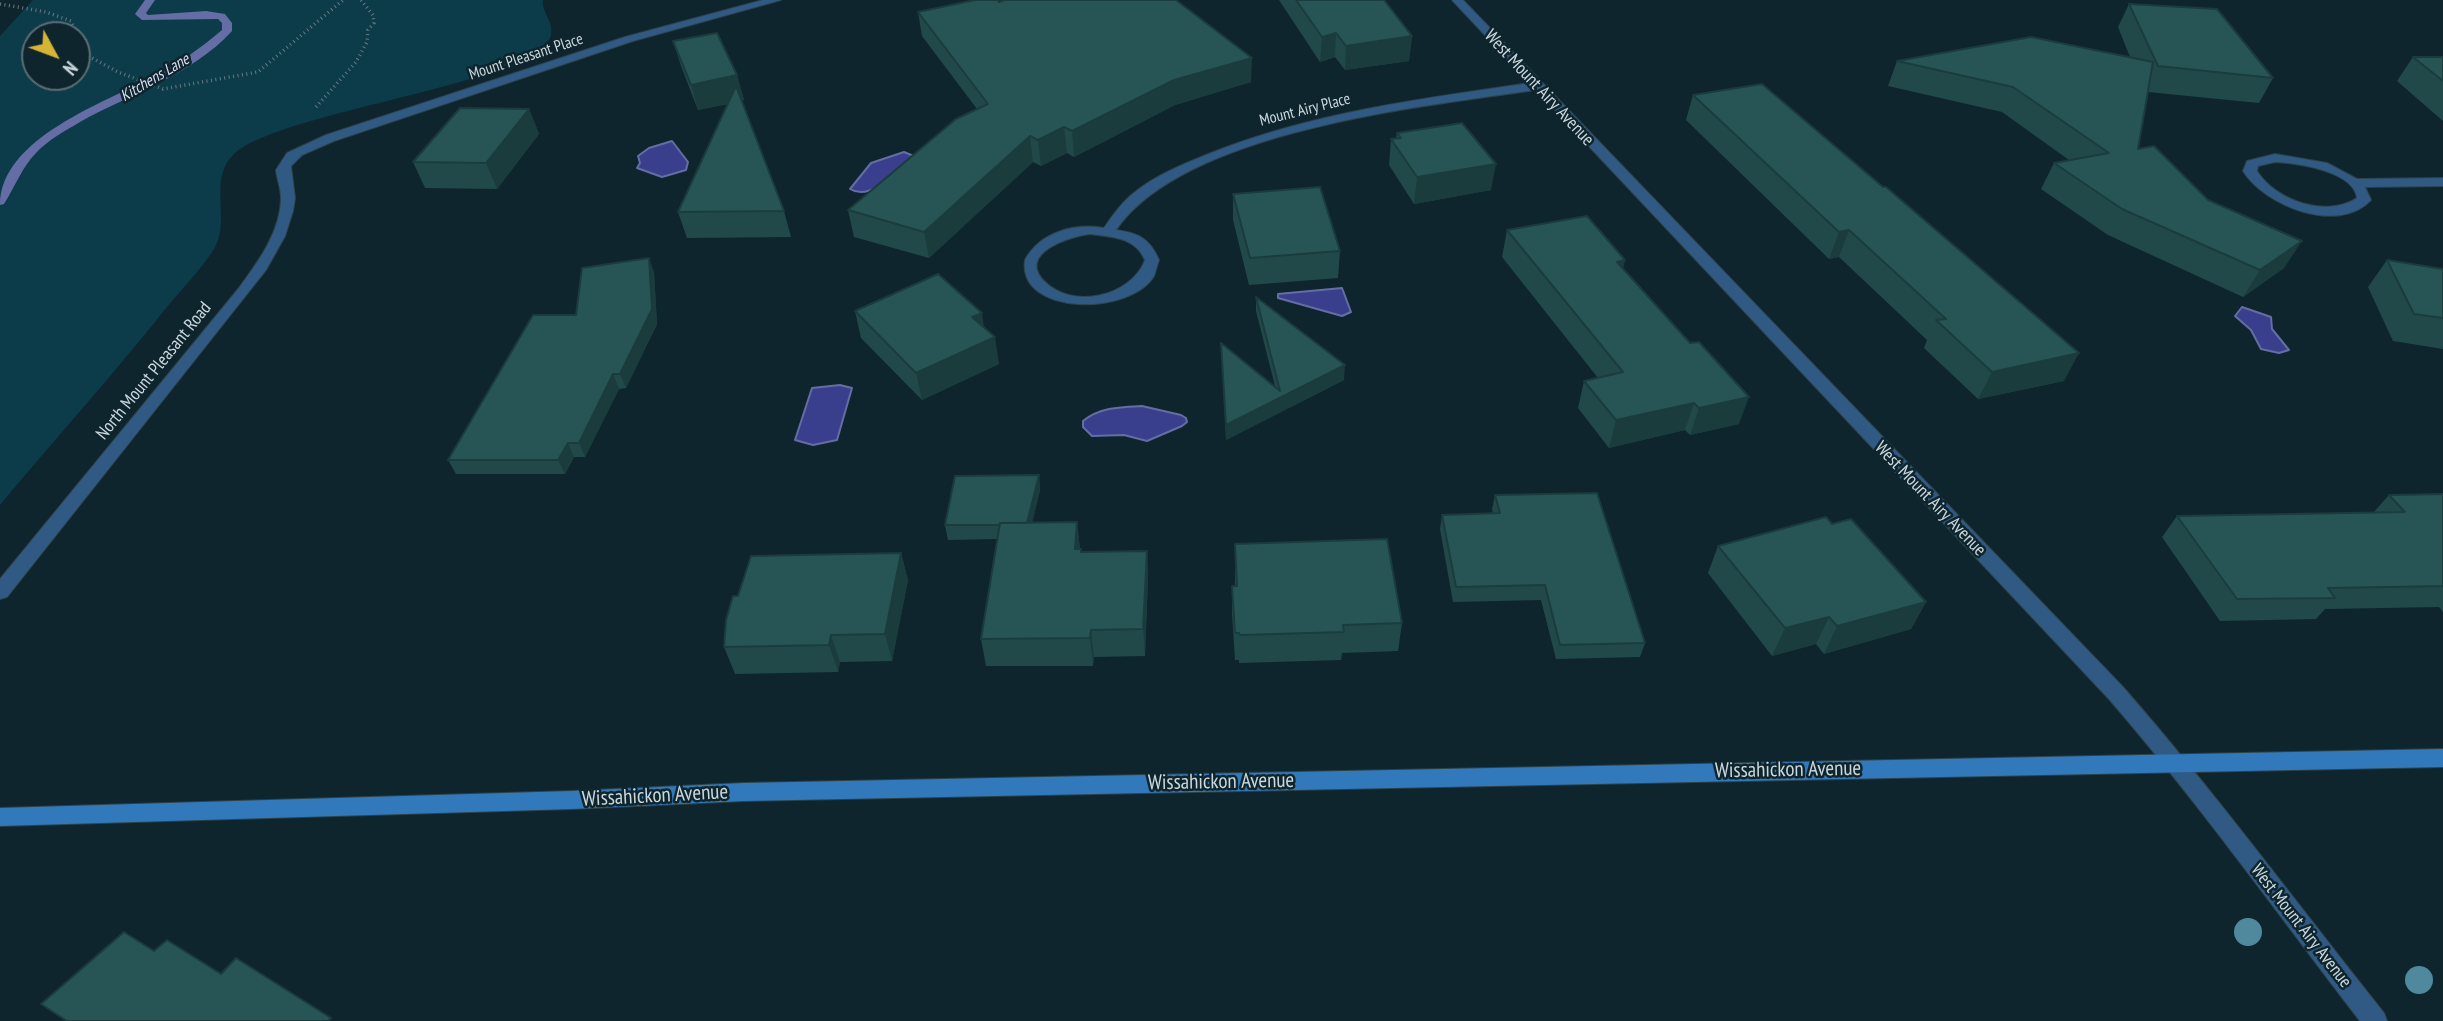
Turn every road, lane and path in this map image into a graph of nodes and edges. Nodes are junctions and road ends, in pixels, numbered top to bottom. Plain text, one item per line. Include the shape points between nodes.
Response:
1 (343, 0) edge
2 (361, 0) edge
3 (776, 0) edge
4 (1457, 0) edge
5 (0, 4) edge
6 (1537, 86) junction
7 (291, 158) junction
8 (2443, 182) edge
9 (2356, 183) junction
10 (1109, 230) junction
11 (0, 592) edge
12 (2443, 758) edge
13 (2176, 762) junction
14 (0, 817) edge
15 (2375, 1021) edge

1 - 5 path via 258,72 163,89 103,65 83,50 71,21
2 - 7 path via 373,15 368,42 360,58 317,104 310,127
3 - 7 street, Mount Pleasant Place via 629,39 330,138
4 - 6 street, West Mount Airy Avenue
6 - 10 street, Mount Airy Place via 1389,108 1273,134 1167,177 1125,208
6 - 13 street, West Mount Airy Avenue via 2116,693
7 - 11 street, North Mount Pleasant Road via 284,165 288,196 284,222 272,252
8 - 9 street
9 - 9 street via 2328,167 2292,158 2262,160 2252,164 2250,171 2262,188 2276,197 2313,209 2358,206 2364,200
10 - 10 street via 1070,232 1040,248 1031,259 1035,282 1063,298 1083,301 1124,294 1139,286 1153,263 1150,252 1142,242
12 - 13 street, Wissahickon Avenue
13 - 14 street, Wissahickon Avenue via 744,792
13 - 15 street, West Mount Airy Avenue

